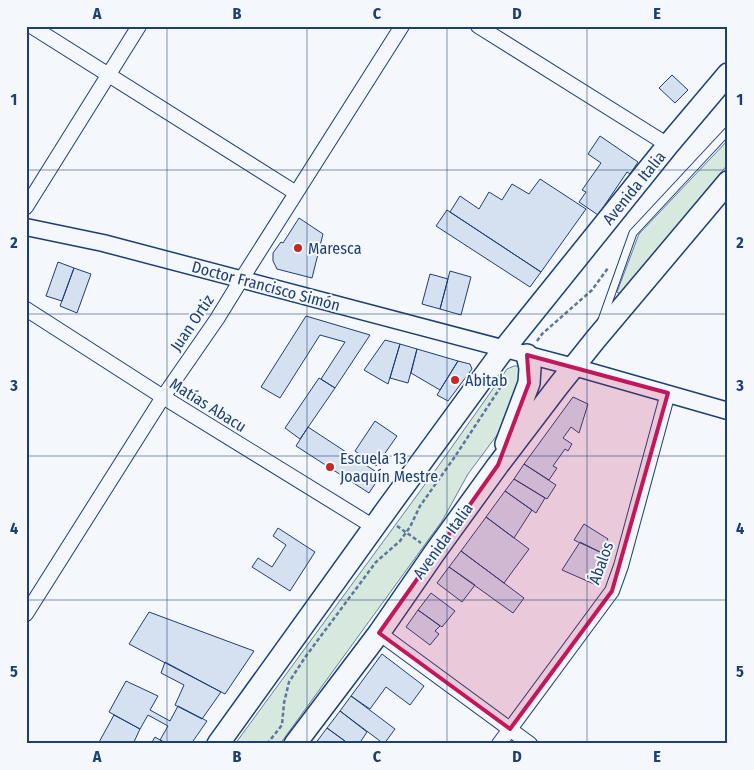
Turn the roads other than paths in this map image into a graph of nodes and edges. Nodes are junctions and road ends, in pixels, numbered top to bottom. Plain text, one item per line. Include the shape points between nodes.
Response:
1 (31, 26) edge
2 (139, 26) edge
3 (402, 26) edge
4 (478, 26) edge
5 (728, 74) edge
6 (108, 75) junction
7 (728, 131) edge
8 (668, 145) junction
9 (728, 182) edge
10 (296, 193) junction
11 (26, 207) edge
12 (26, 227) edge
13 (240, 280) junction
14 (26, 309) edge
15 (595, 340) junction
16 (504, 349) junction
17 (527, 355) junction
18 (574, 367) junction
19 (668, 393) junction
20 (163, 397) junction
21 (728, 411) edge
22 (498, 465) junction
23 (374, 527) junction
24 (26, 614) edge
25 (379, 633) junction
26 (510, 729) junction
27 (218, 744) edge
28 (294, 744) edge
29 (499, 744) edge
30 (530, 744) edge

1 - 6 street
2 - 6 street
3 - 10 street, Juan Ortiz
4 - 8 street
5 - 8 main road, Avenida Italia
6 - 10 street
6 - 11 street
7 - 15 lane, Avenida Italia via 634,233
8 - 16 main road, Avenida Italia
9 - 15 main road, Avenida Italia
10 - 13 street, Juan Ortiz
12 - 13 street, Doctor Francisco Simón via 103,243
13 - 16 street, Doctor Francisco Simón
13 - 20 street, Juan Ortiz
14 - 20 street, Matías Abacu
15 - 18 main road, Avenida Italia
16 - 17 street
16 - 23 main road, Avenida Italia
17 - 18 street
17 - 22 main road via 529,383
18 - 19 street
18 - 22 main road, Avenida Italia
19 - 21 street
19 - 26 street, Ábalos via 612,591
20 - 23 street, Matías Abacu
20 - 24 street, Juan Ortiz
22 - 25 main road, Avenida Italia
23 - 27 main road, Avenida Italia
25 - 26 street
25 - 28 main road, Avenida Italia
26 - 29 street, Ábalos
26 - 30 street

